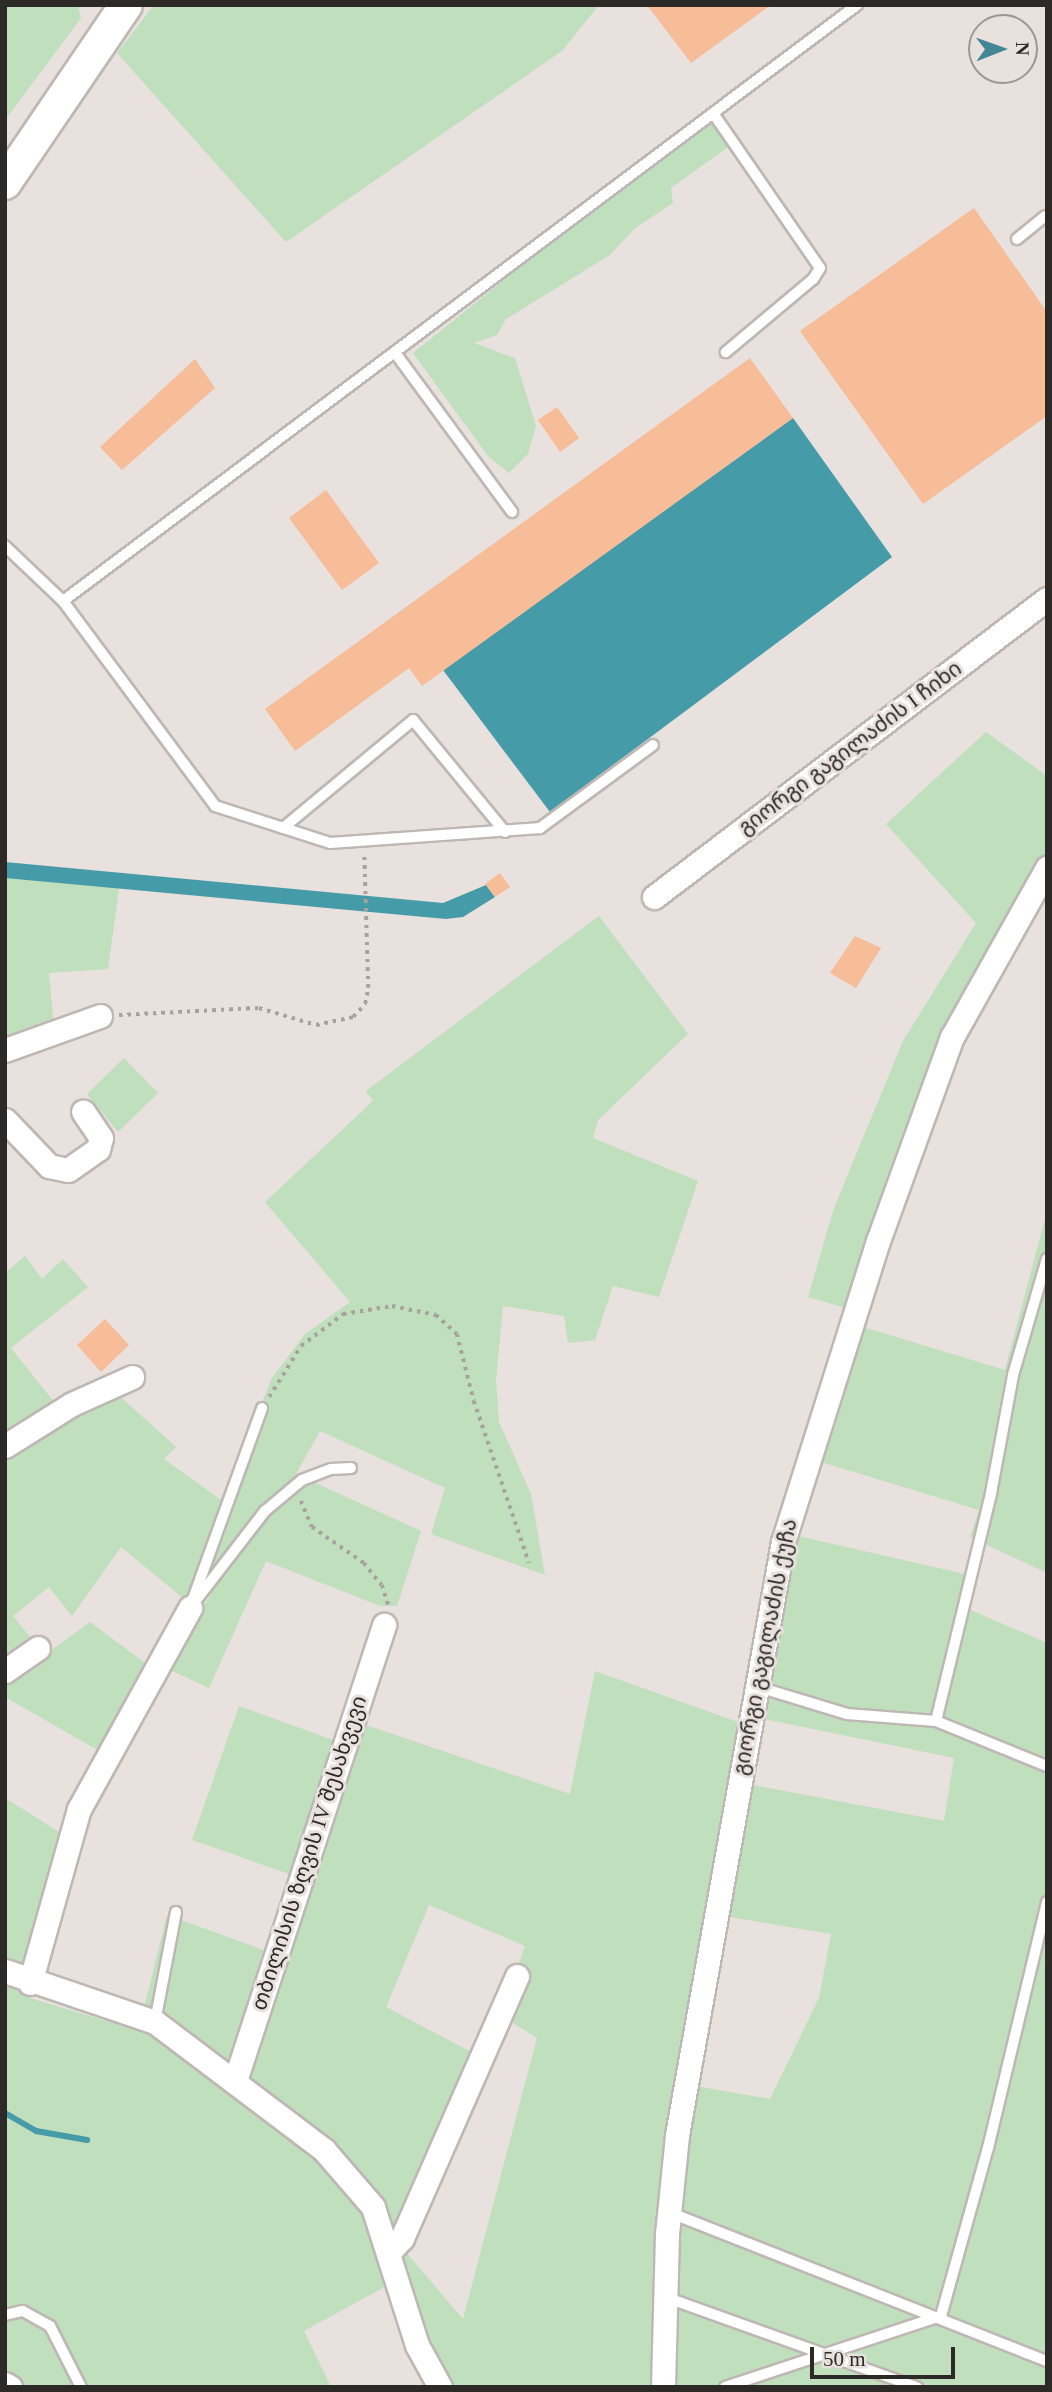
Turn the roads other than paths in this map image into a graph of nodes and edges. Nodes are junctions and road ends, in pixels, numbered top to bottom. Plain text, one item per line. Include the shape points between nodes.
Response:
1 (126, 5) edge
2 (857, 5) edge
3 (713, 113) junction
4 (5, 183) edge
5 (1046, 217) edge
6 (1017, 239) dead end
7 (726, 352) dead end
8 (396, 354) junction
9 (512, 512) dead end
10 (5, 545) edge
11 (1047, 599) edge
12 (63, 601) junction
13 (653, 745) dead end
14 (283, 828) junction
15 (505, 832) junction
16 (1047, 868) edge
17 (654, 897) dead end
18 (100, 1016) road end
19 (5, 1050) edge
20 (83, 1111) dead end
21 (5, 1120) edge
22 (1047, 1259) edge
23 (131, 1377) dead end
24 (262, 1408) road end
25 (5, 1446) edge
26 (351, 1468) dead end
27 (190, 1608) junction
28 (384, 1625) road end
29 (38, 1648) dead end
30 (5, 1671) edge
31 (755, 1686) junction
32 (936, 1721) junction
33 (1047, 1766) edge
34 (1047, 1902) edge
35 (176, 1912) dead end
36 (5, 1971) edge
37 (517, 1976) dead end
38 (30, 1983) junction
39 (155, 2022) junction
40 (235, 2081) junction
41 (671, 2213) junction
42 (390, 2250) junction
43 (665, 2297) junction
44 (5, 2315) edge
45 (941, 2316) junction
46 (827, 2351) junction
47 (1047, 2361) edge
48 (5, 2384) edge
49 (10, 2387) edge
50 (81, 2387) edge
51 (440, 2387) edge
52 (663, 2387) edge
53 (725, 2387) edge
54 (917, 2387) edge

1 - 4 main road
2 - 3 lane
3 - 7 lane via 820,268 813,279
3 - 8 lane
5 - 6 lane
8 - 9 lane
8 - 12 lane
10 - 12 lane
11 - 17 street, გიორგი გაგილაძის I ჩიხი
12 - 14 lane via 215,806
13 - 15 lane via 540,828
14 - 15 lane via 330,843
14 - 15 lane via 413,720
16 - 31 street, გიორგი გაგილაძის ქუჩა via 952,1037 878,1241 783,1542
18 - 19 street
20 - 21 street via 101,1138 98,1149 68,1170 49,1166
22 - 32 lane via 1013,1375 991,1493
23 - 25 street via 72,1404
24 - 27 lane
26 - 27 lane via 331,1469 302,1480 265,1511
27 - 38 street via 79,1809
28 - 40 street, თბილისის ზღვის IV შესახვევი
29 - 30 street
31 - 32 lane via 847,1714
31 - 41 street, გიორგი გაგილაძის ქუჩა via 677,2135
32 - 33 lane
34 - 45 lane via 988,2148
35 - 39 lane
36 - 38 street
37 - 42 street via 402,2238
38 - 39 street
39 - 40 street
40 - 42 street via 324,2150 348,2175 373,2207
41 - 43 street, გიორგი გაგილაძის ქუჩა
41 - 45 lane
42 - 51 street via 417,2345
43 - 46 lane
43 - 52 street, გიორგი გაგილაძის ქუჩა
44 - 50 lane via 23,2311 50,2326
45 - 46 lane
45 - 47 lane
46 - 53 lane
46 - 54 lane
48 - 49 street

